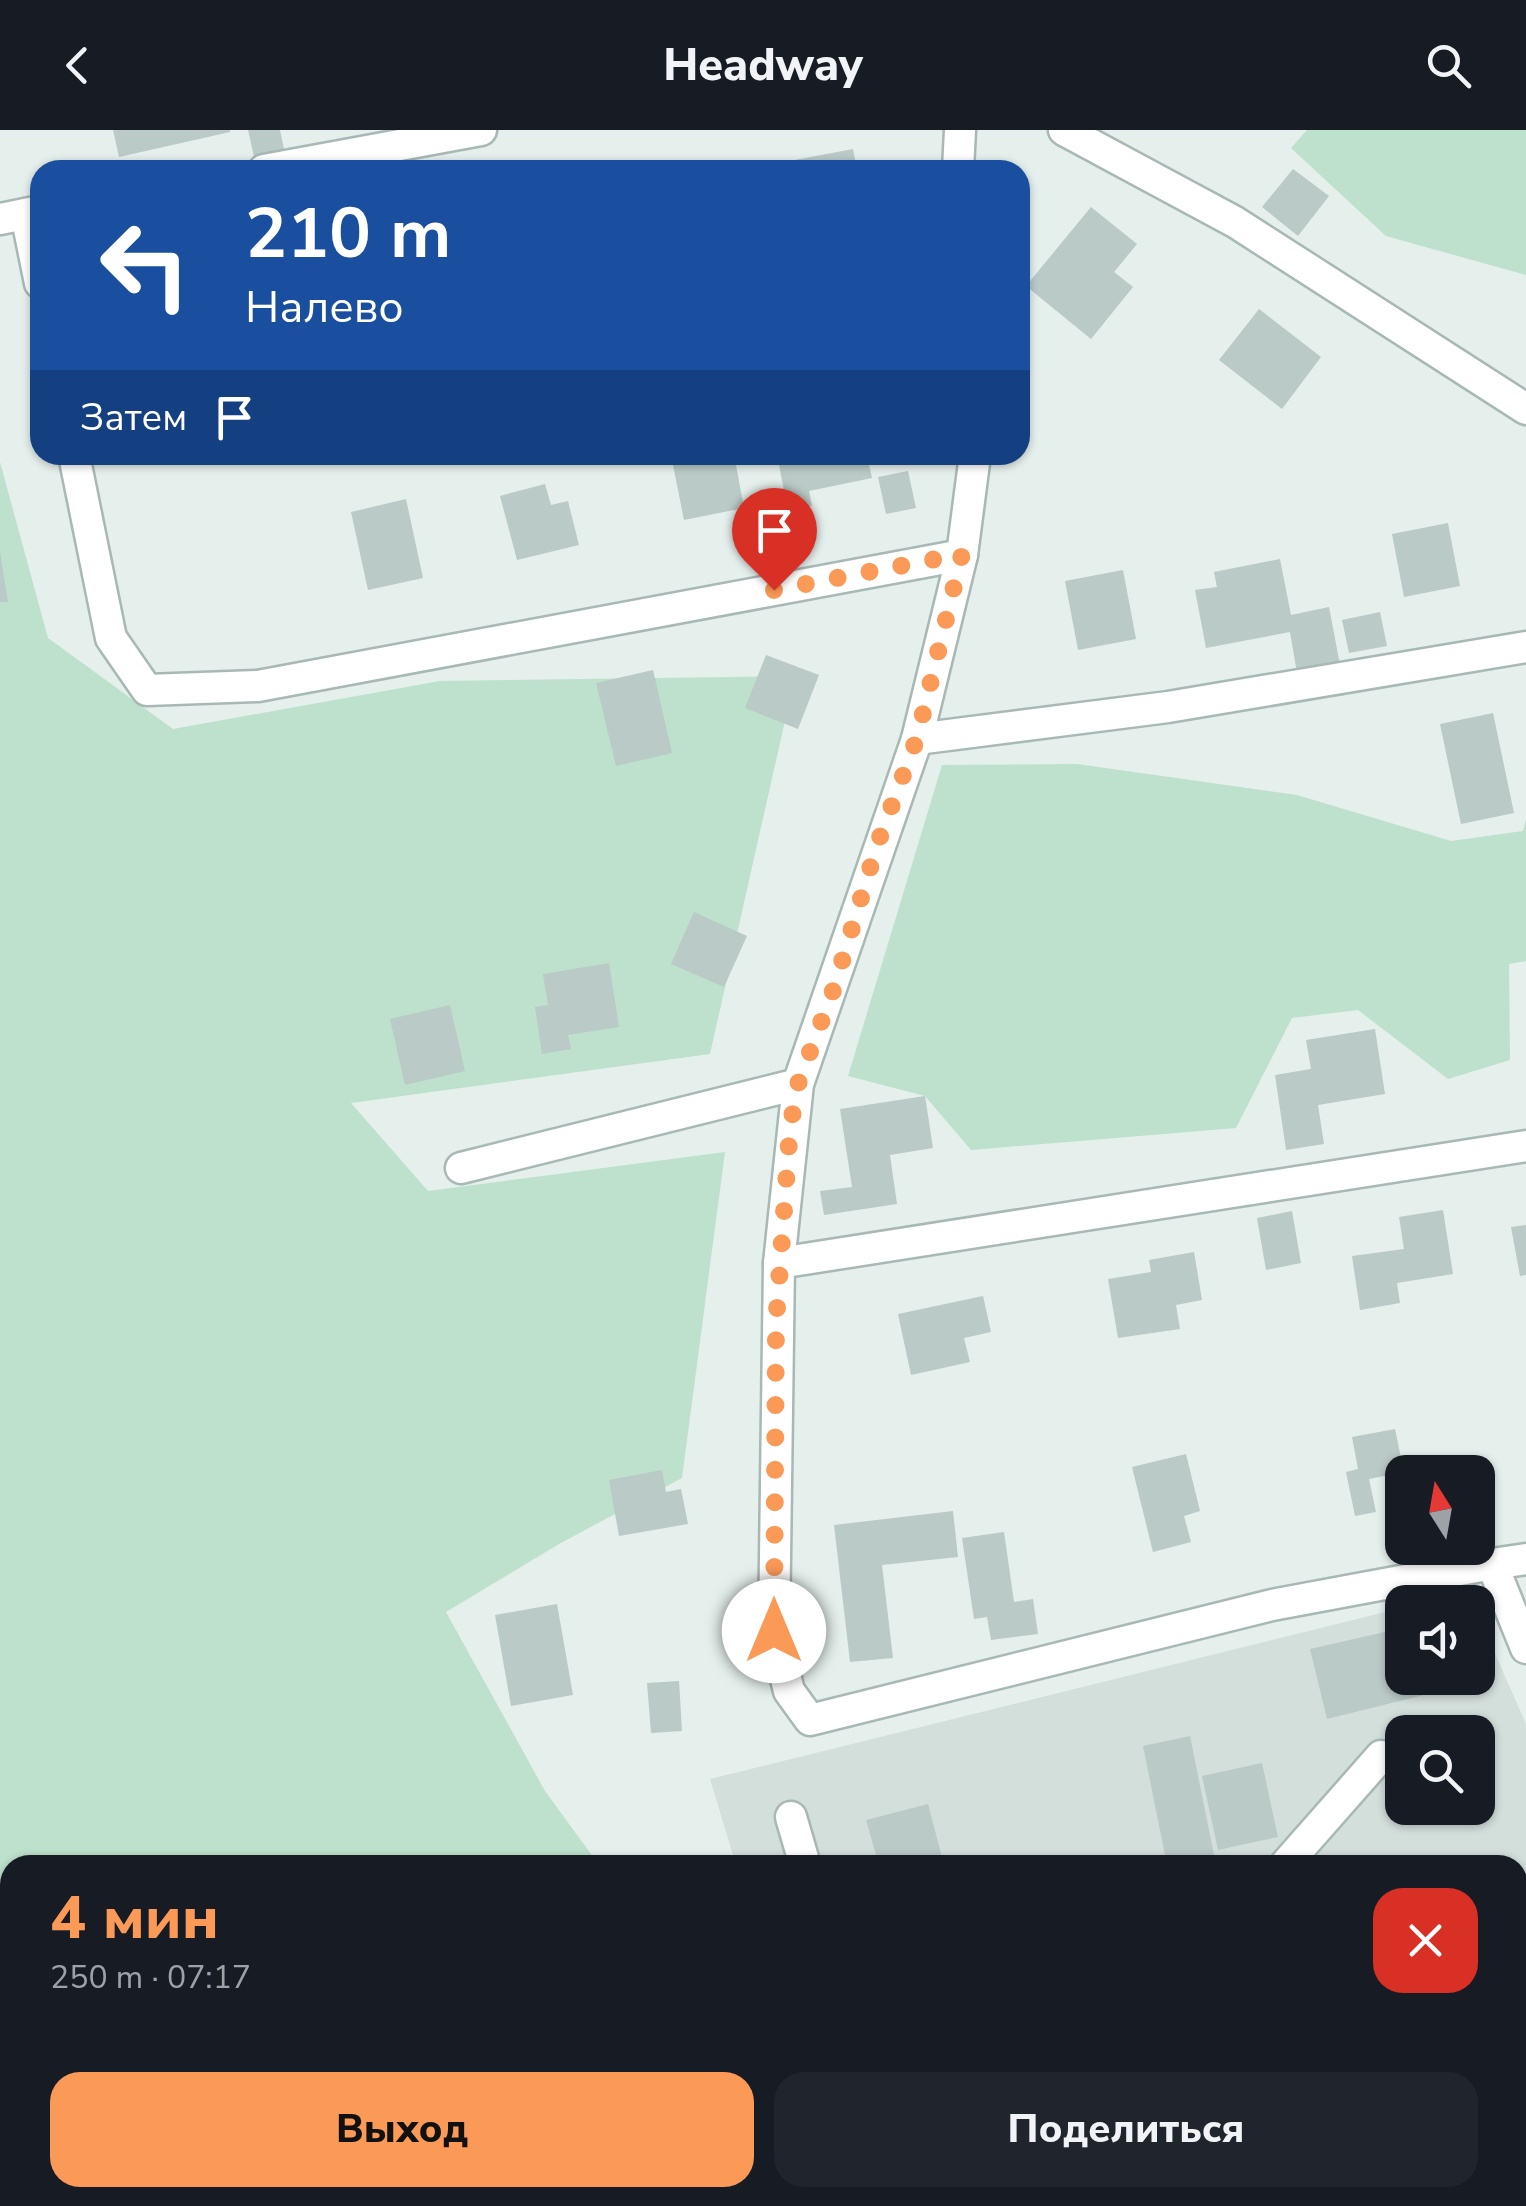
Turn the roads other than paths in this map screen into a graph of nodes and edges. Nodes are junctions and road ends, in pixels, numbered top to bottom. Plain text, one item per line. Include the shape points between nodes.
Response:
1 (480, 130) edge
2 (960, 130) edge
3 (1064, 130) edge
4 (318, 160) edge
5 (958, 160) edge
6 (22, 215) edge
7 (30, 245) edge
8 (1526, 409) edge
9 (76, 465) edge
10 (974, 465) edge
11 (962, 554) junction
12 (1526, 647) edge
13 (917, 738) junction
14 (798, 1084) junction
15 (1526, 1146) edge
16 (460, 1168) dead end
17 (779, 1264) junction
18 (1526, 1559) edge
19 (1495, 1564) edge
20 (1487, 1565) edge
21 (1492, 1565) edge
22 (1526, 1648) edge
23 (1381, 1756) dead end
24 (791, 1817) dead end
25 (802, 1855) edge
26 (1293, 1855) edge

1 - 4 street
2 - 5 street
3 - 8 street via 1235,222
6 - 7 street
9 - 11 street via 111,638 147,690 258,686
10 - 11 street
11 - 13 street
12 - 13 street via 1168,707
13 - 14 street
14 - 16 street
14 - 17 street
15 - 17 street
17 - 20 street via 774,1631 789,1692 810,1720 1272,1606
18 - 19 street
21 - 22 street
23 - 26 street
24 - 25 street

